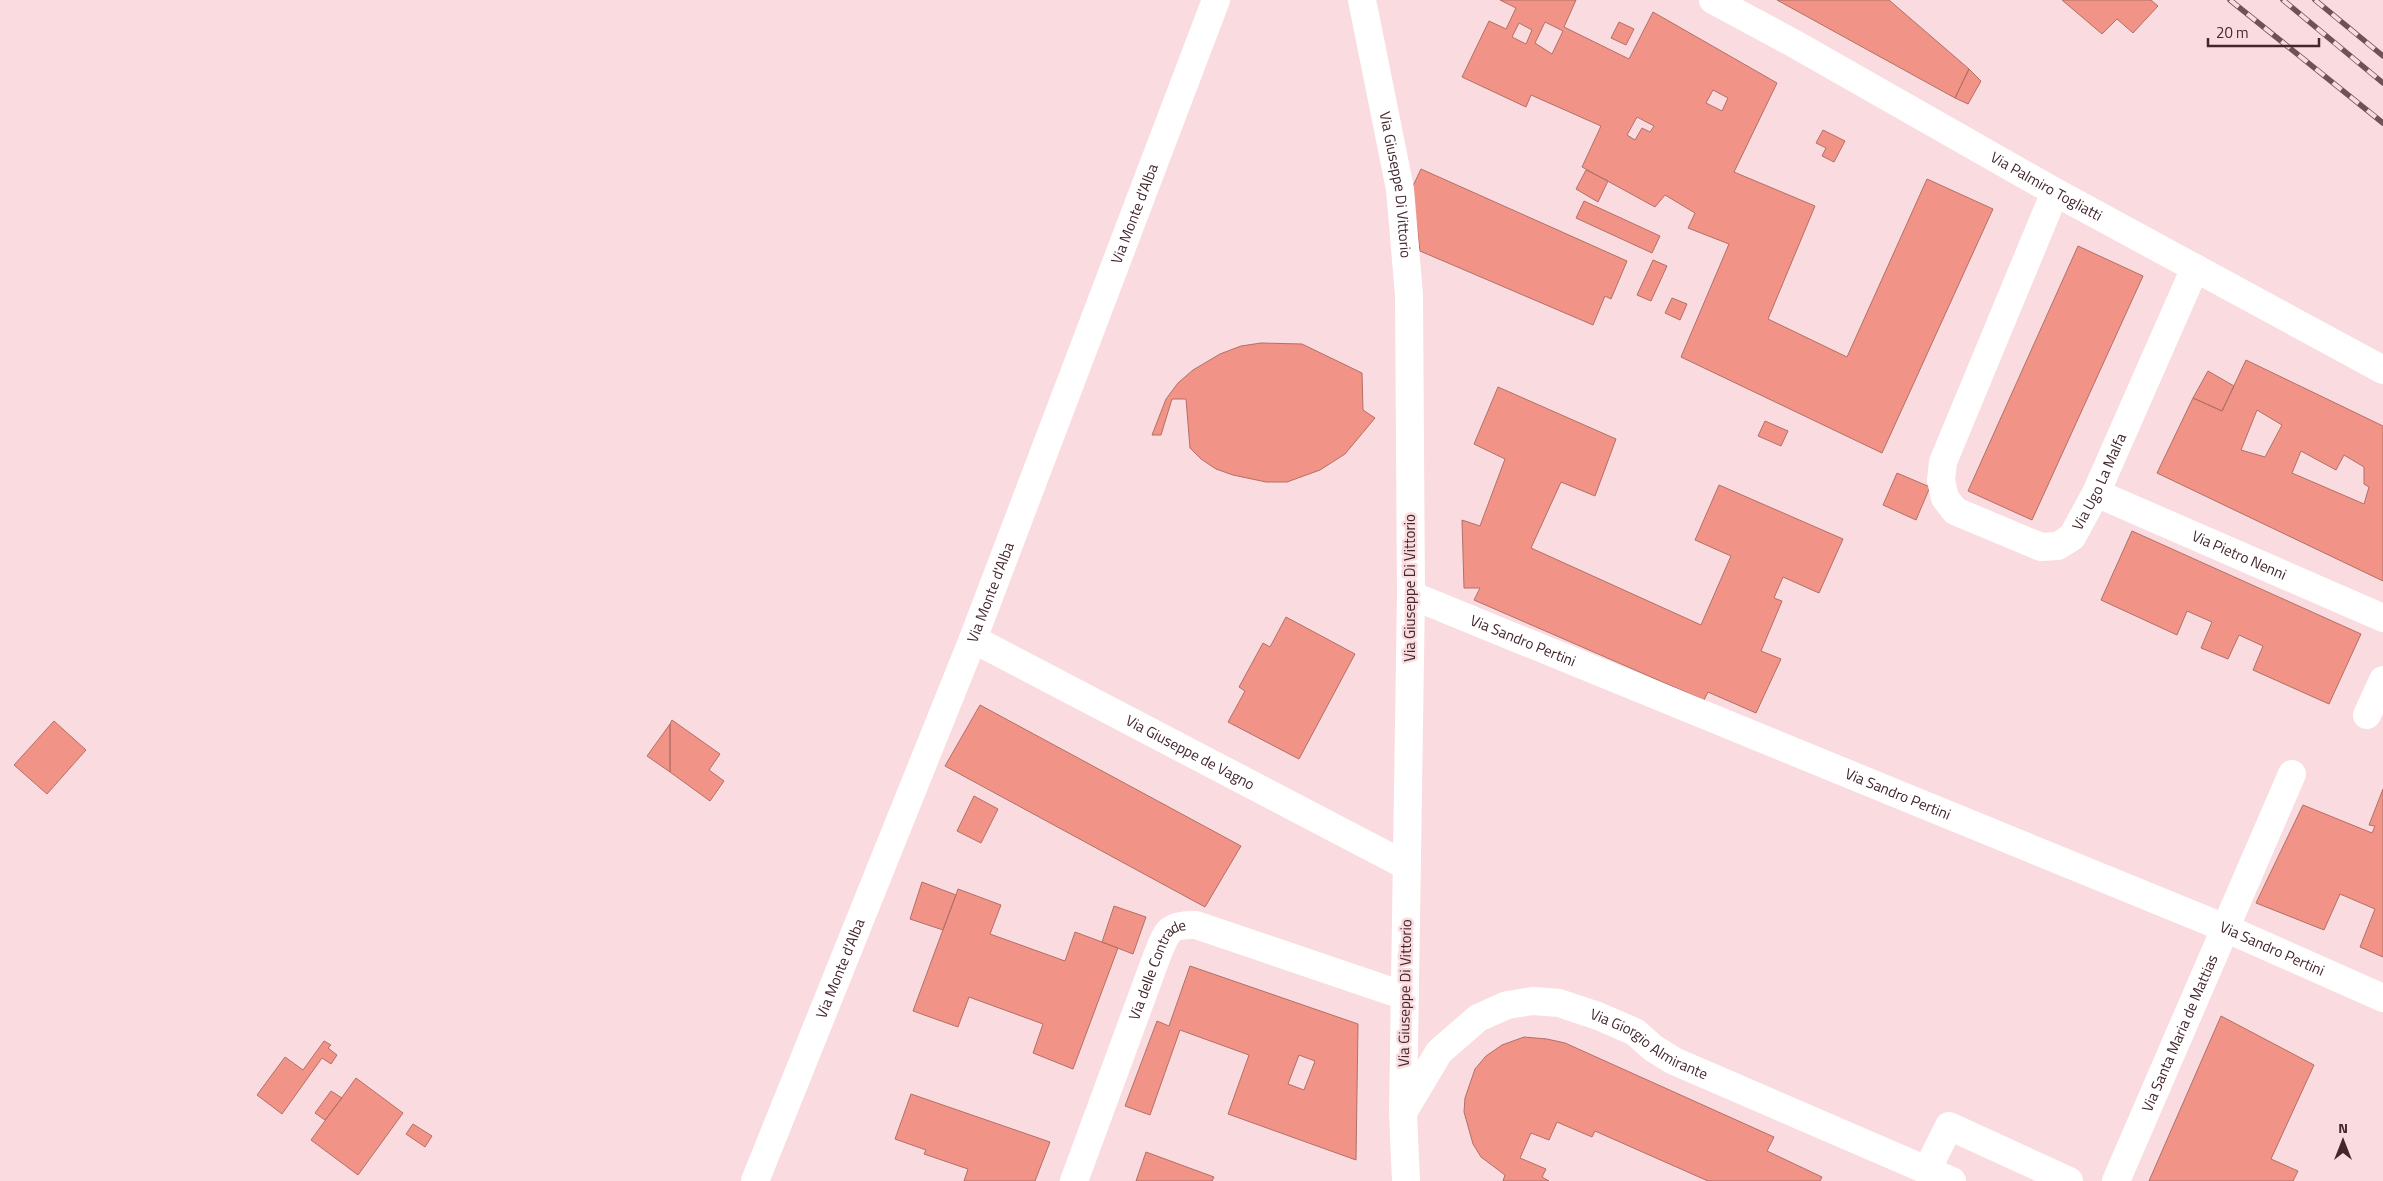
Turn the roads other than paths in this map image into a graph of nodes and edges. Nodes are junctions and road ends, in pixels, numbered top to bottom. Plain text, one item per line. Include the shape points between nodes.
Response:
1 (1216, 0) edge
2 (1362, 0) edge
3 (1713, 0) edge
4 (2055, 192) junction
5 (2195, 268) junction
6 (2383, 370) edge
7 (2096, 493) junction
8 (1411, 595) junction
9 (2383, 618) edge
10 (974, 639) junction
11 (2383, 680) edge
12 (2367, 714) dead end
13 (2292, 774) dead end
14 (1407, 866) junction
15 (2225, 928) junction
16 (1405, 996) junction
17 (2383, 998) edge
18 (1404, 1113) junction
19 (1927, 1170) junction
20 (755, 1181) edge
21 (1074, 1181) edge
22 (1406, 1181) edge
23 (1952, 1181) edge
24 (2069, 1181) edge
25 (2116, 1181) edge

1 - 10 street, Via Monte d'Alba
2 - 8 street, Via Giuseppe Di Vittorio via 1400,189 1409,295
3 - 4 street, Via Palmiro Togliatti via 1793,42
4 - 5 street, Via Palmiro Togliatti
4 - 7 street, Via Ugo La Malfa via 1943,462 1941,480 1945,498 1956,511 2041,547 2058,546 2072,537
5 - 6 street, Via Palmiro Togliatti
5 - 7 street, Via Ugo La Malfa
7 - 9 street, Via Pietro Nenni
8 - 14 street, Via Giuseppe Di Vittorio
8 - 15 street, Via Sandro Pertini
10 - 14 street, Via Giuseppe de Vagno
10 - 20 street, Via Monte d'Alba
11 - 12 street
13 - 15 street, Via Santa Maria de Mattias
14 - 16 street, Via Giuseppe Di Vittorio
15 - 17 street, Via Sandro Pertini
15 - 25 street, Via Santa Maria de Mattias
16 - 18 street, Via Giuseppe Di Vittorio
16 - 21 street, Via delle Contrade via 1196,925 1179,924 1166,933
18 - 19 street, Via Giorgio Almirante via 1439,1052 1478,1018 1507,1005 1533,1001 1559,1003 1635,1032 1652,1048 1674,1061
18 - 22 street, Via Giuseppe Di Vittorio
19 - 23 street, Via Giorgio Almirante
19 - 24 street via 1949,1126

